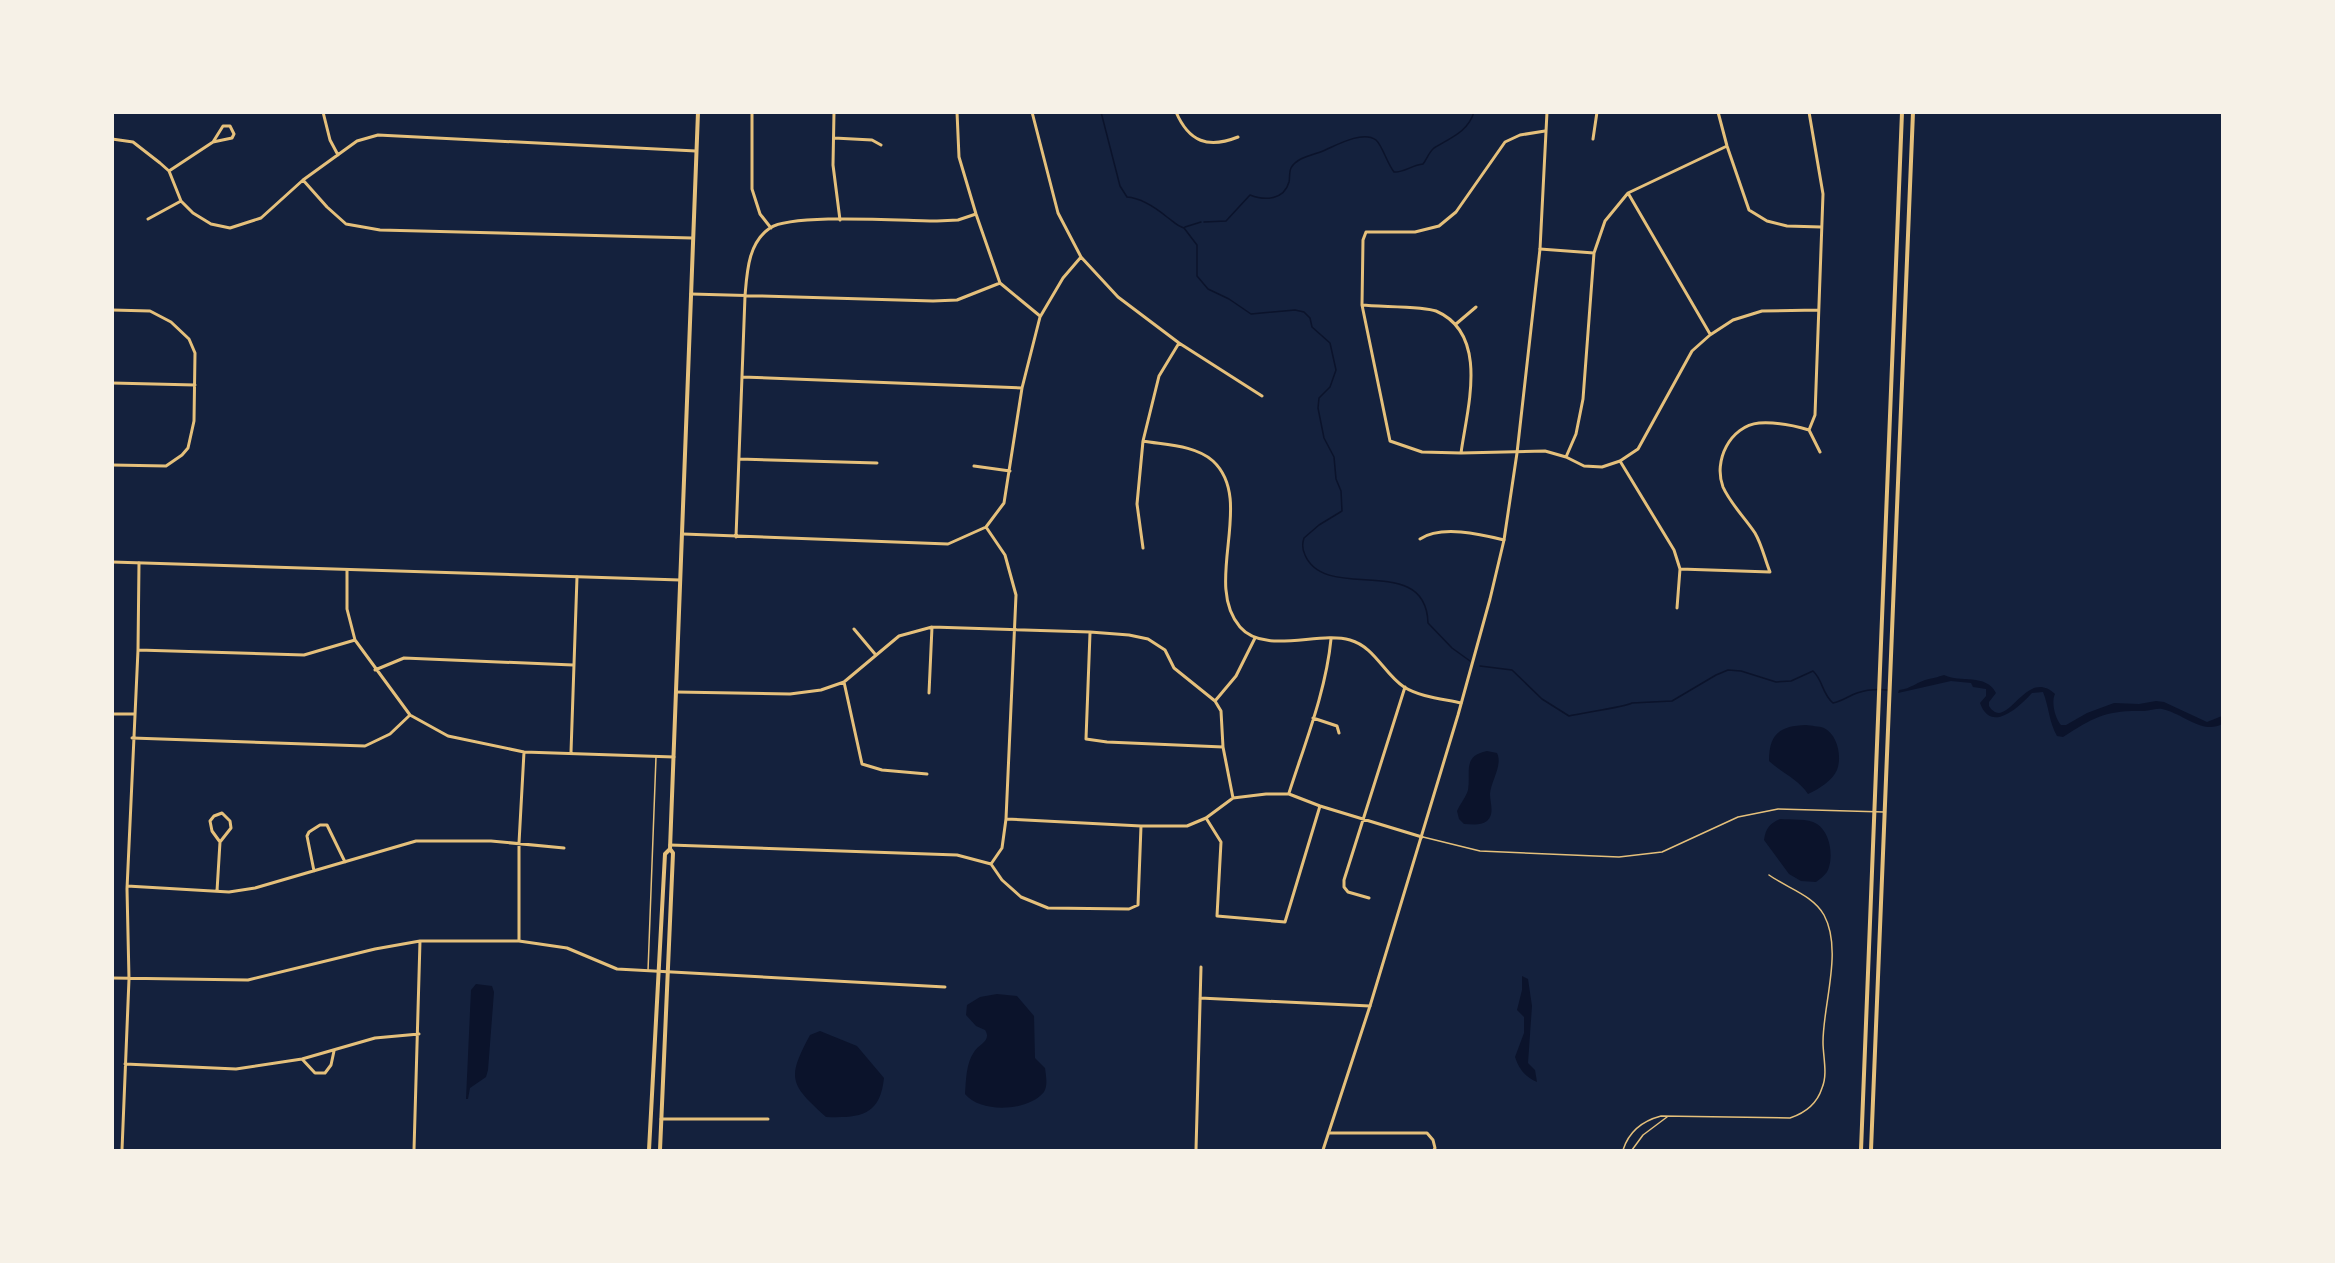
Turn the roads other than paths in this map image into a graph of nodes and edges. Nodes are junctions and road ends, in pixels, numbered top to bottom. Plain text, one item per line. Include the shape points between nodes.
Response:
1 (322, 112) edge
2 (698, 112) edge
3 (752, 112) edge
4 (834, 112) edge
5 (957, 112) edge
6 (1032, 112) edge
7 (1176, 112) edge
8 (1547, 112) edge
9 (1597, 112) edge
10 (1718, 112) edge
11 (1809, 112) edge
12 (1902, 112) edge
13 (1912, 112) edge
14 (1545, 130) junction
15 (1238, 136) dead end
16 (834, 138) junction
17 (112, 139) edge
18 (1593, 139) dead end
19 (213, 142) junction
20 (881, 145) dead end
21 (1727, 146) junction
22 (696, 151) junction
23 (338, 155) junction
24 (169, 171) junction
25 (303, 180) junction
26 (1628, 193) junction
27 (181, 201) junction
28 (976, 214) junction
29 (148, 219) dead end
30 (840, 220) junction
31 (1822, 227) junction
32 (771, 228) junction
33 (692, 238) junction
34 (1540, 249) junction
35 (1594, 253) junction
36 (1081, 257) junction
37 (1000, 283) junction
38 (691, 294) junction
39 (744, 296) junction
40 (1362, 305) junction
41 (1476, 308) dead end
42 (112, 310) edge
43 (1818, 310) junction
44 (1040, 317) junction
45 (1456, 324) junction
46 (1710, 335) junction
47 (1179, 343) junction
48 (742, 377) junction
49 (112, 383) edge
50 (195, 385) junction
51 (1022, 388) junction
52 (1262, 396) dead end
53 (1809, 430) junction
54 (1143, 441) junction
55 (1820, 452) dead end
56 (1461, 453) junction
57 (1517, 453) junction
58 (1566, 457) junction
59 (739, 459) junction
60 (1620, 461) junction
61 (877, 463) dead end
62 (112, 465) edge
63 (974, 466) dead end
64 (1010, 471) junction
65 (986, 527) junction
66 (683, 534) junction
67 (736, 537) junction
68 (1420, 539) dead end
69 (1504, 540) junction
70 (1143, 548) dead end
71 (112, 562) edge
72 (139, 563) junction
73 (1680, 568) junction
74 (347, 570) junction
75 (577, 577) junction
76 (681, 580) junction
77 (1677, 608) dead end
78 (932, 627) junction
79 (854, 629) dead end
80 (1013, 629) junction
81 (1090, 632) junction
82 (1255, 638) junction
83 (1331, 639) junction
84 (355, 640) junction
85 (138, 650) junction
86 (874, 654) junction
87 (573, 665) junction
88 (375, 670) junction
89 (844, 682) junction
90 (1405, 687) junction
91 (676, 692) junction
92 (929, 693) dead end
93 (1215, 701) junction
94 (1461, 703) junction
95 (112, 714) edge
96 (134, 714) junction
97 (410, 715) junction
98 (1313, 718) junction
99 (1340, 733) dead end
100 (132, 738) junction
101 (1223, 747) junction
102 (524, 752) junction
103 (571, 752) junction
104 (656, 756) junction
105 (674, 757) junction
106 (927, 774) dead end
107 (1289, 794) junction
108 (1233, 798) junction
109 (1320, 806) junction
110 (1874, 811) junction
111 (1884, 812) junction
112 (1206, 818) junction
113 (1006, 819) junction
114 (1363, 819) junction
115 (1141, 826) junction
116 (1422, 837) junction
117 (220, 842) junction
118 (519, 843) junction
119 (670, 847) junction
120 (564, 848) dead end
121 (345, 862) junction
122 (991, 864) junction
123 (314, 871) junction
124 (1769, 875) dead end
125 (127, 886) junction
126 (217, 891) junction
127 (1369, 898) dead end
128 (420, 941) junction
129 (519, 941) junction
130 (1201, 967) dead end
131 (648, 972) junction
132 (659, 972) junction
133 (668, 972) junction
134 (112, 978) edge
135 (129, 979) junction
136 (945, 987) dead end
137 (1200, 998) junction
138 (1370, 1006) junction
139 (419, 1034) junction
140 (334, 1051) junction
141 (302, 1059) junction
142 (125, 1064) junction
143 (1668, 1116) junction
144 (661, 1119) junction
145 (768, 1119) dead end
146 (1330, 1133) junction
147 (122, 1150) edge
148 (414, 1150) edge
149 (650, 1150) edge
150 (660, 1150) edge
151 (1196, 1150) edge
152 (1323, 1150) edge
153 (1434, 1150) edge
154 (1623, 1150) edge
155 (1632, 1150) edge
156 (1862, 1150) edge
157 (1871, 1150) edge

1 - 23 street
2 - 22 main road
3 - 32 street via 752,189 760,214
4 - 16 street
5 - 28 street via 958,157
6 - 36 street via 1058,213
7 - 15 street via 1182,125 1197,139 1210,144
8 - 14 street
9 - 18 street
10 - 21 street
11 - 31 street via 1823,194
12 - 110 main road
13 - 111 main road
14 - 34 street
14 - 40 street via 1505,142 1456,212 1440,225 1415,232 1366,232
16 - 20 street via 872,140
16 - 30 street
17 - 24 street via 133,142
19 - 19 street via 223,126 233,128 232,138
19 - 24 street
21 - 26 street
21 - 31 street via 1749,210 1767,221 1787,226
22 - 23 street via 393,134 357,141
22 - 33 main road
23 - 25 street
24 - 27 street
25 - 27 street via 261,218 230,228 211,224
25 - 33 street via 346,224 369,228
26 - 35 street via 1605,221
26 - 46 street
27 - 29 street
28 - 30 street via 937,221
28 - 37 street
30 - 32 street via 794,220
31 - 43 street
32 - 39 street via 758,241 749,261
33 - 38 main road
34 - 35 street
34 - 57 street
35 - 58 street via 1583,399 1576,434
36 - 44 street via 1062,278
36 - 47 street via 1118,297
37 - 39 street via 957,300 933,302
37 - 44 street
38 - 39 street
38 - 66 main road
39 - 48 street
40 - 45 street via 1434,310
40 - 56 street via 1390,441 1422,452
41 - 45 street
42 - 50 street via 150,311 171,322 189,339 195,353
43 - 46 street via 1762,311 1733,320
43 - 53 street via 1815,415
44 - 51 street
45 - 56 street via 1470,350 1470,389
46 - 60 street via 1692,351 1638,449
47 - 52 street
47 - 54 street via 1159,376
48 - 51 street
48 - 59 street
49 - 50 street
50 - 62 street via 191,437 188,448 175,462 150,467
51 - 64 street
53 - 55 street
53 - 73 street via 1757,423 1728,442 1720,460 1723,486 1756,535 1770,572
54 - 70 street via 1137,504
54 - 82 street via 1189,449 1212,461 1226,480 1230,504 1227,601 1235,621
56 - 57 street
57 - 58 street via 1545,451
57 - 69 street
58 - 60 street via 1584,466 1602,467
59 - 61 street
59 - 67 street
60 - 73 street via 1674,550
63 - 64 street
64 - 65 street via 1004,502
65 - 67 street via 948,544
65 - 80 street via 1005,555 1016,595
66 - 67 street
66 - 76 main road
68 - 69 street via 1430,532 1476,533
69 - 94 street
71 - 72 street
72 - 74 street
72 - 85 street
73 - 77 street
74 - 75 street
74 - 84 street via 348,609
75 - 76 street
75 - 87 street
76 - 91 main road
78 - 80 street
78 - 86 street via 899,636
78 - 92 street
79 - 86 street
80 - 81 street
80 - 113 street
81 - 93 street via 1148,639 1165,651 1174,668
81 - 101 street via 1086,739
82 - 83 street
82 - 93 street via 1236,676
83 - 90 street via 1348,639 1373,653 1385,671
83 - 98 street
84 - 85 street via 304,655
84 - 88 street
85 - 96 street
86 - 89 street
87 - 88 street via 404,658
87 - 103 street
88 - 97 street
89 - 91 street via 821,690 790,693
89 - 106 street via 862,764
90 - 94 street
90 - 114 street
91 - 105 main road
93 - 101 street via 1221,711
94 - 116 street
95 - 96 street
96 - 100 street
97 - 100 street via 390,734 365,746
97 - 102 street via 448,736
98 - 99 street via 1337,726
98 - 107 street
100 - 125 street
101 - 108 street
102 - 103 street
102 - 118 street
103 - 104 street
104 - 105 street
104 - 131 lane
105 - 119 main road
107 - 108 street
107 - 109 street
108 - 112 street
109 - 112 street via 1285,922 1217,916 1221,842
109 - 114 street
110 - 111 lane
110 - 116 lane via 1765,811 1738,818 1662,852 1619,857 1480,851
110 - 156 main road
111 - 157 main road
112 - 115 street via 1187,826
113 - 115 street
113 - 122 street via 1002,848
114 - 116 street
114 - 127 street via 1344,887
115 - 122 street via 1138,905 1129,909 1048,908 1021,897
116 - 138 street
117 - 117 street via 231,828 222,813 210,821
117 - 126 street
118 - 120 street
118 - 121 street via 416,841
118 - 129 street
119 - 122 street via 957,855
119 - 132 main road via 665,854
119 - 133 main road via 673,854
121 - 123 street
121 - 123 street via 331,829 320,825 307,836
123 - 126 street via 255,888
124 - 143 lane via 1817,906 1831,932 1823,1087 1813,1105 1790,1118
125 - 126 street
125 - 135 street
128 - 129 street
128 - 135 street via 248,980
128 - 139 street
129 - 131 street via 567,948 617,969
130 - 137 street
131 - 132 street
132 - 133 street
132 - 149 main road
133 - 136 street
133 - 144 main road
134 - 135 street
135 - 142 street
137 - 138 street
137 - 151 street
138 - 146 street
139 - 140 street via 375,1038
139 - 148 street
140 - 141 street
140 - 141 street via 325,1073 315,1073
141 - 142 street via 236,1069
142 - 147 street
143 - 154 lane via 1640,1125
143 - 155 lane via 1643,1135
144 - 145 street
144 - 150 main road
146 - 152 street
146 - 153 street via 1415,1131 1427,1133

